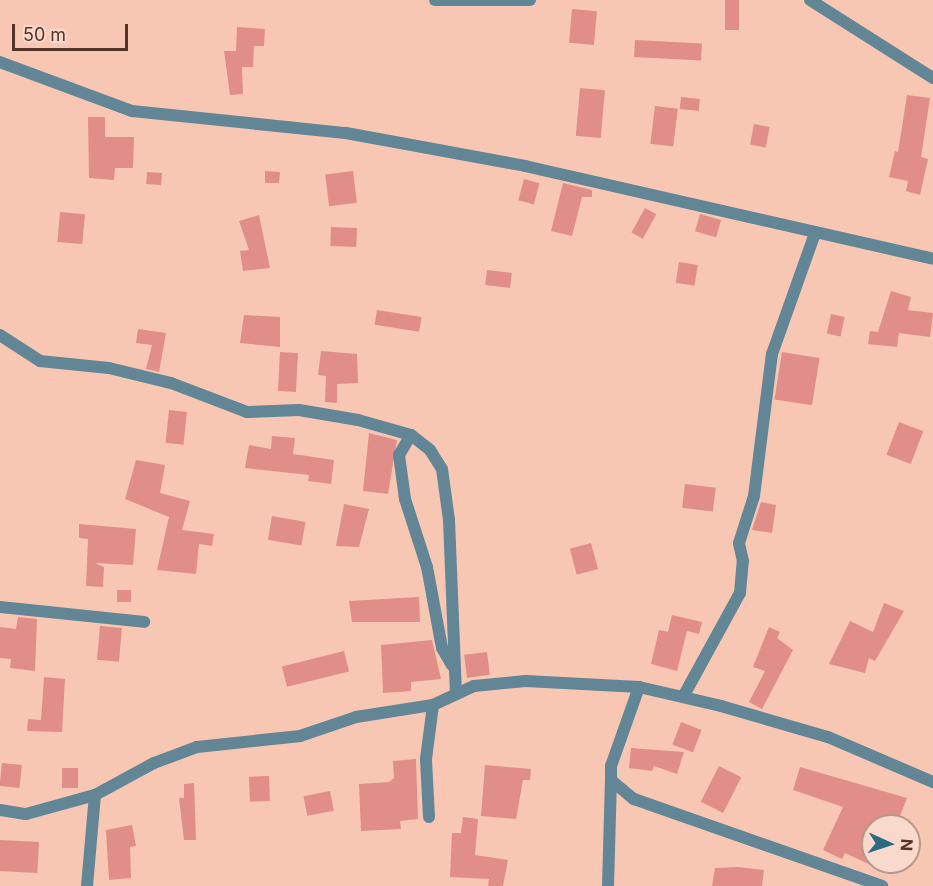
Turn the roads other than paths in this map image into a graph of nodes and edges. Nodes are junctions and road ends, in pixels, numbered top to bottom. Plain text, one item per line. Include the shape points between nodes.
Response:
1 (435, 0) edge
2 (530, 0) edge
3 (810, 0) edge
4 (0, 62) edge
5 (933, 78) edge
6 (815, 233) junction
7 (933, 259) edge
8 (0, 335) edge
9 (411, 435) junction
10 (0, 607) edge
11 (144, 621) dead end
12 (453, 668) junction
13 (639, 687) junction
14 (456, 694) junction
15 (683, 697) junction
16 (433, 705) junction
17 (611, 780) junction
18 (933, 782) edge
19 (95, 795) junction
20 (0, 810) edge
21 (429, 817) dead end
22 (87, 886) edge
23 (608, 886) edge
24 (882, 886) edge

1 - 2 street
3 - 5 street
4 - 6 street via 132,111 346,133 560,174
6 - 7 street
6 - 15 street via 772,354 754,496 741,534 740,593
8 - 9 street via 40,361 109,368 171,383 247,412 299,410
9 - 12 street via 399,455 405,499 427,567 442,648
9 - 12 street via 430,450 442,469 449,520
10 - 11 street
12 - 14 street
13 - 14 street via 526,681 474,686
13 - 15 street
13 - 17 street via 611,766
14 - 16 street
15 - 18 street via 828,737
16 - 19 street via 356,717 300,736 197,747 154,763
16 - 21 street via 426,759
17 - 23 street
17 - 24 street via 634,799
19 - 20 street via 26,814
19 - 22 street

